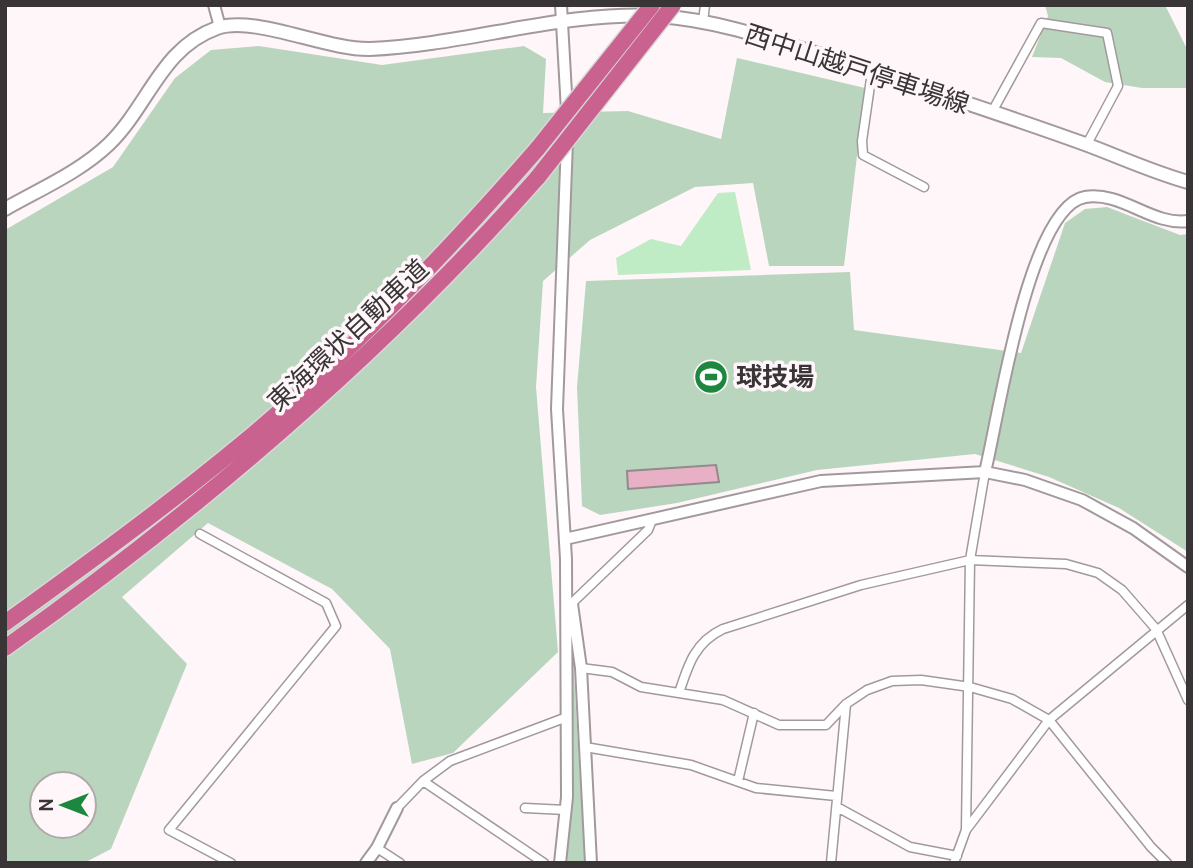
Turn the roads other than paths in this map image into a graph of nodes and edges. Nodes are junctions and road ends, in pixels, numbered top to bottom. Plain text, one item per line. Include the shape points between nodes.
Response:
1 (214, 5) edge
2 (561, 5) edge
3 (652, 5) edge
4 (673, 5) edge
5 (705, 5) edge
6 (564, 22) junction
7 (703, 22) junction
8 (220, 27) junction
9 (872, 72) junction
10 (992, 113) junction
11 (1087, 144) junction
12 (1188, 182) edge
13 (923, 187) dead end
14 (5, 209) edge
15 (1188, 221) edge
16 (985, 472) junction
17 (652, 520) junction
18 (200, 534) dead end
19 (565, 539) junction
20 (566, 559) junction
21 (970, 560) junction
22 (1188, 567) edge
23 (572, 603) junction
24 (1187, 610) edge
25 (5, 623) edge
26 (1156, 629) junction
27 (5, 648) edge
28 (581, 668) junction
29 (970, 687) junction
30 (679, 693) junction
31 (1188, 700) edge
32 (846, 704) junction
33 (754, 713) junction
34 (567, 717) junction
35 (1049, 720) junction
36 (586, 747) junction
37 (423, 781) junction
38 (738, 781) junction
39 (836, 796) junction
40 (837, 807) junction
41 (397, 808) joint
42 (525, 808) dead end
43 (566, 810) junction
44 (966, 830) junction
45 (377, 848) junction
46 (956, 860) edge
47 (231, 863) edge
48 (366, 863) edge
49 (400, 863) edge
50 (544, 863) edge
51 (561, 863) edge
52 (591, 863) edge
53 (831, 863) edge
54 (1167, 863) edge

1 - 8 street
2 - 6 street
3 - 25 highway, 東海環状自動車道, bridge via 488,206 380,318 297,395 135,529
4 - 27 highway, 東海環状自動車道, bridge via 538,177 358,363 249,460
5 - 7 street
6 - 7 main road, 西中山越戸停車場線 via 626,16
6 - 8 main road, 西中山越戸停車場線 via 415,47 356,49 269,30
6 - 19 street via 568,178 556,409
7 - 9 main road, 西中山越戸停車場線
8 - 14 main road, 西中山越戸停車場線 via 171,57 111,142 65,176
9 - 10 main road, 西中山越戸停車場線
9 - 13 street via 863,155
10 - 11 main road, 西中山越戸停車場線
10 - 11 street via 1041,23 1107,33 1118,86
11 - 12 main road, 西中山越戸停車場線
15 - 16 street via 1165,220 1107,197 1081,198 1059,212 1022,305
16 - 17 street via 821,481
16 - 21 street
16 - 22 street via 1082,500 1133,528
17 - 19 street
17 - 23 street via 648,530
18 - 47 street via 326,603 336,626 169,830
19 - 20 street
20 - 23 street
20 - 34 street
21 - 26 street via 1083,568 1111,580
21 - 29 street
21 - 30 street via 861,585 723,629 709,636 693,654
23 - 28 street
24 - 26 street
26 - 31 street
26 - 35 street
28 - 30 street via 597,667 642,687
28 - 36 street
29 - 32 street via 892,681
29 - 35 street via 1012,699
29 - 44 street
30 - 33 street via 723,700
32 - 33 street via 829,723 816,726 779,725
32 - 39 street
33 - 38 street
34 - 37 street via 450,761
34 - 43 street
35 - 44 street
35 - 54 street
36 - 38 street via 684,763
36 - 52 street
37 - 41 street
37 - 50 street
38 - 39 street via 756,788
39 - 40 street
40 - 46 street via 910,847
40 - 53 street
41 - 45 street
42 - 43 street
43 - 51 street
44 - 46 street
45 - 48 street
45 - 49 street

